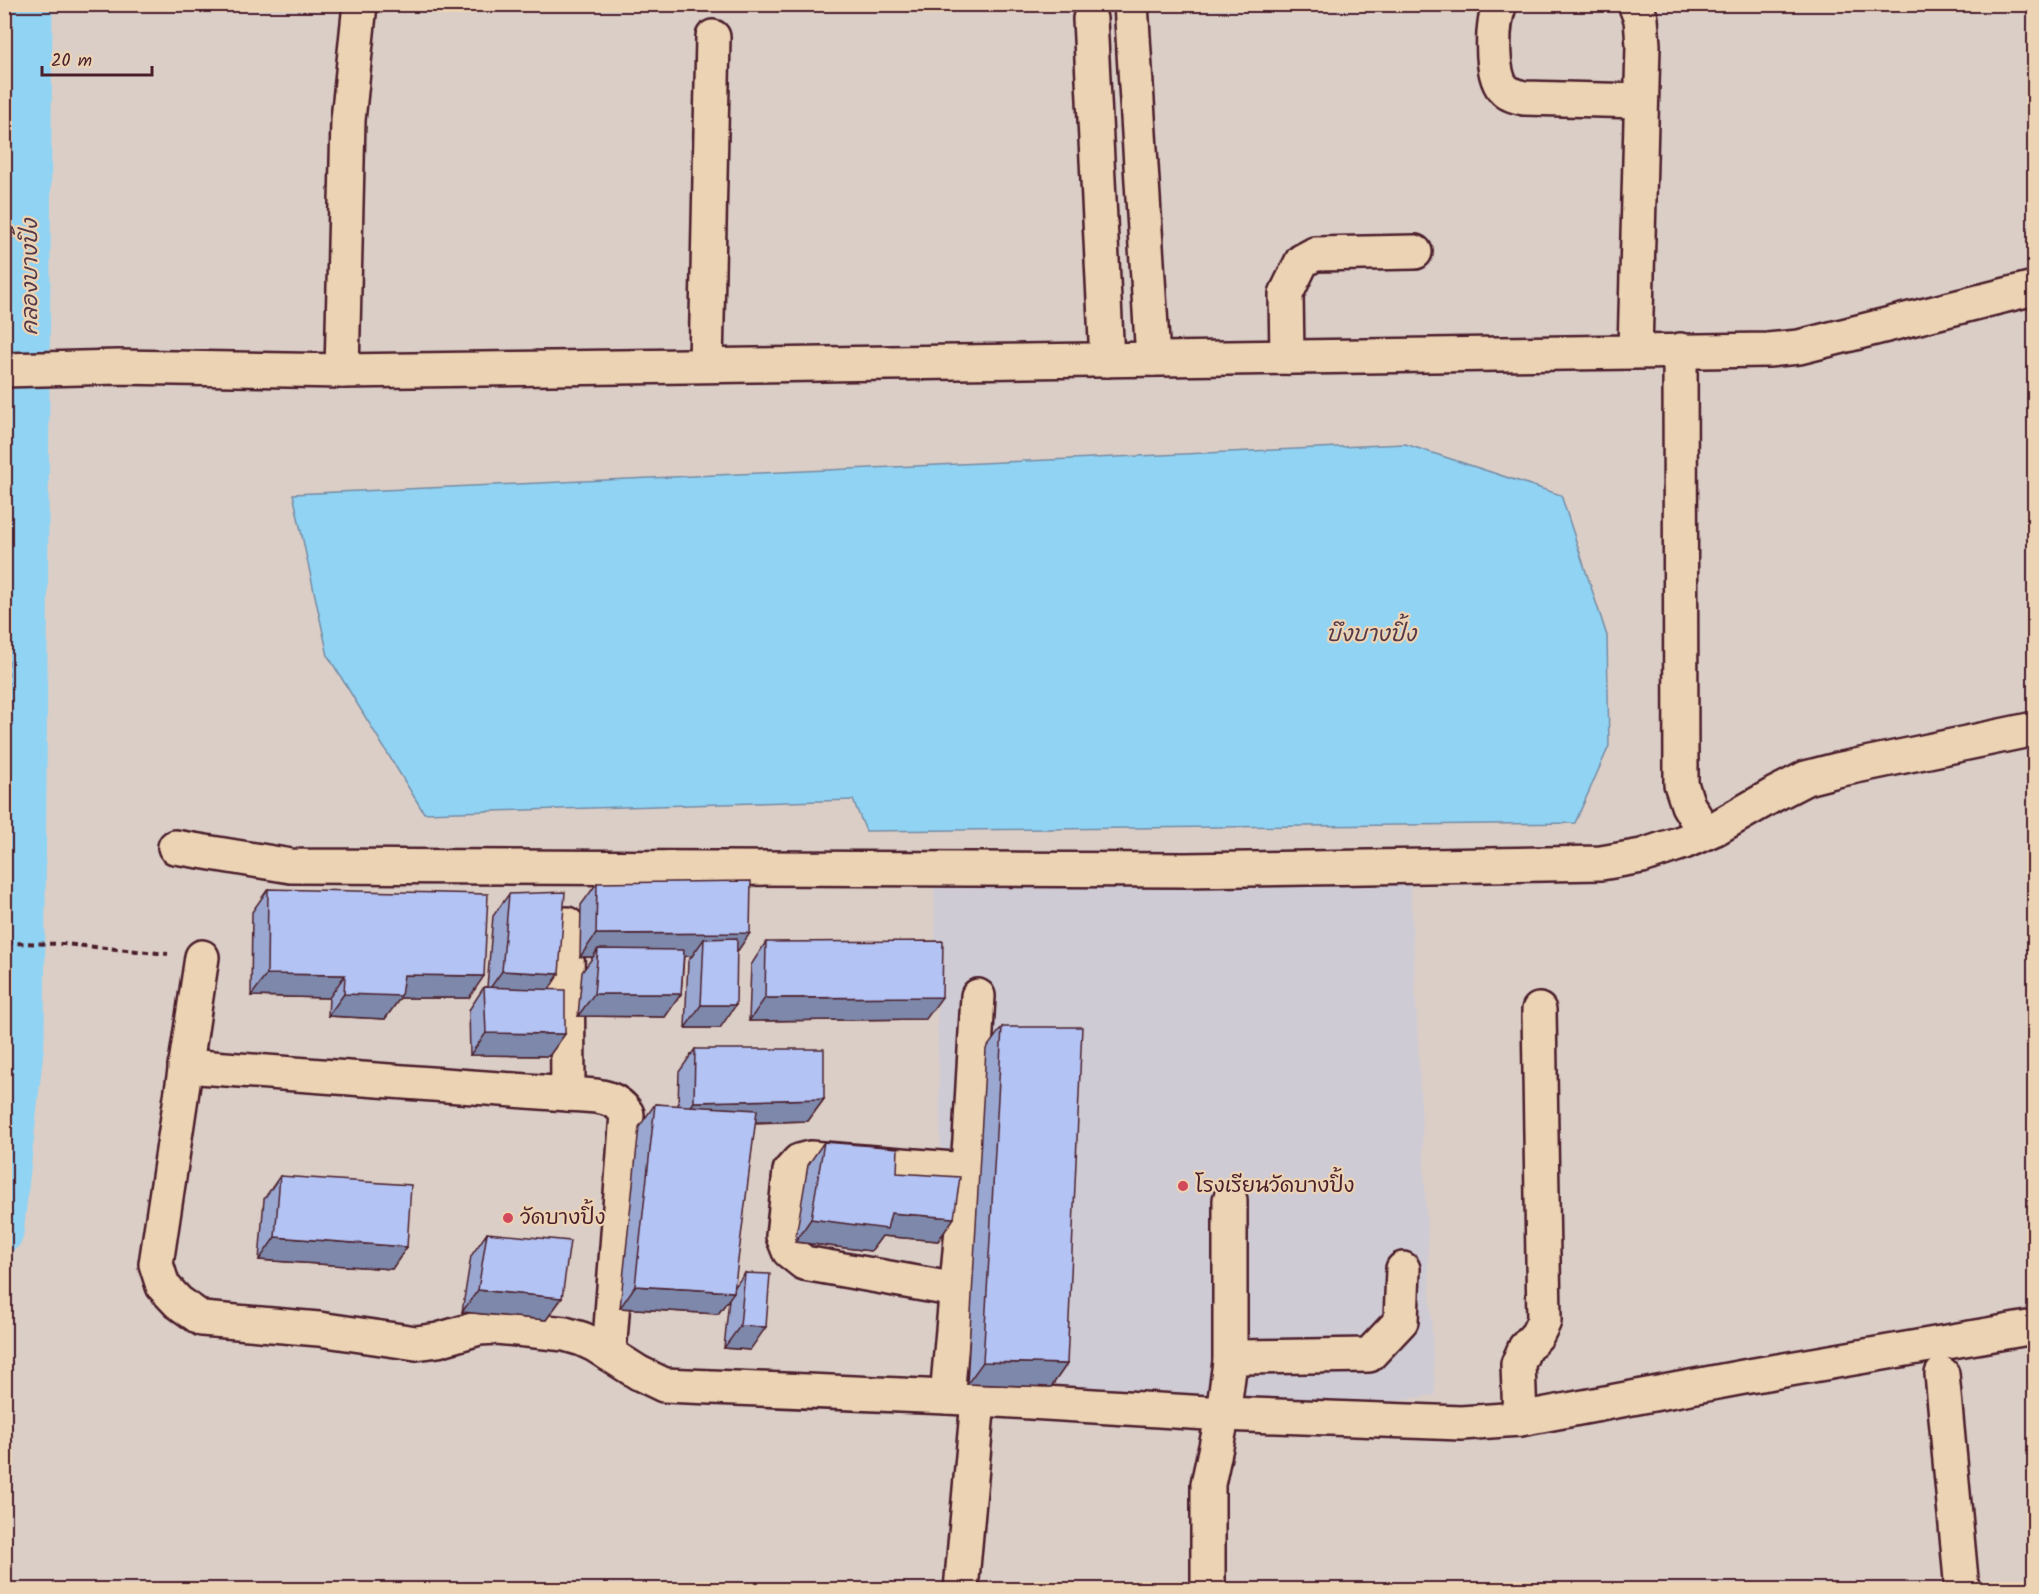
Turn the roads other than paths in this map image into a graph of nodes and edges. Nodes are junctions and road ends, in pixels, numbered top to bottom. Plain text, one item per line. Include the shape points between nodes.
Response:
1 (360, 4) edge
2 (1131, 4) edge
3 (1500, 4) edge
4 (1639, 9) edge
5 (1090, 19) dead end
6 (713, 37) dead end
7 (1641, 101) junction
8 (1415, 252) dead end
9 (2034, 288) edge
10 (1680, 350) junction
11 (1635, 351) junction
12 (1287, 357) junction
13 (1153, 359) junction
14 (1107, 360) junction
15 (706, 365) junction
16 (4, 370) edge
17 (342, 371) junction
18 (2034, 729) edge
19 (1704, 832) junction
20 (175, 848) dead end
21 (567, 924) edge
22 (202, 957) road end
23 (978, 996) dead end
24 (1539, 1010) dead end
25 (184, 1065) junction
26 (568, 1094) junction
27 (967, 1170) junction
28 (1230, 1200) dead end
29 (1403, 1269) dead end
30 (957, 1290) junction
31 (2034, 1327) edge
32 (609, 1354) junction
33 (1230, 1362) junction
34 (1942, 1374) dead end
35 (963, 1399) junction
36 (1223, 1414) junction
37 (1520, 1419) junction
38 (961, 1590) edge
39 (1208, 1590) edge
40 (1962, 1590) edge

1 - 17 street via 348,120
2 - 13 street
3 - 7 street via 1494,25 1496,76 1510,94 1524,98
4 - 7 street via 1643,45
5 - 14 street
6 - 15 street
7 - 11 street
8 - 12 street via 1315,254 1302,261 1286,294
9 - 10 street via 1799,347
10 - 11 street
10 - 19 street via 1681,784
11 - 12 street
12 - 13 street
13 - 14 street
14 - 15 street
15 - 17 street
16 - 17 street via 118,367
18 - 19 street via 1806,778
19 - 20 street via 1642,856 1601,863 1186,870 291,866
21 - 26 street
22 - 25 street
23 - 27 street
24 - 37 street via 1544,1321 1518,1364
25 - 26 street
25 - 32 street via 156,1264 163,1286 201,1319 319,1329 416,1343 497,1327 565,1334
26 - 32 street via 608,1097 621,1103 627,1114
27 - 30 street
27 - 30 street via 810,1158 799,1161 790,1171 783,1236 789,1251 804,1263
28 - 33 street
29 - 33 street via 1401,1321 1369,1355 1239,1357
30 - 35 street
31 - 37 street
32 - 35 street via 664,1385
33 - 36 street
34 - 40 street
35 - 36 street
35 - 38 street
36 - 37 street via 1461,1423
36 - 39 street via 1208,1484

